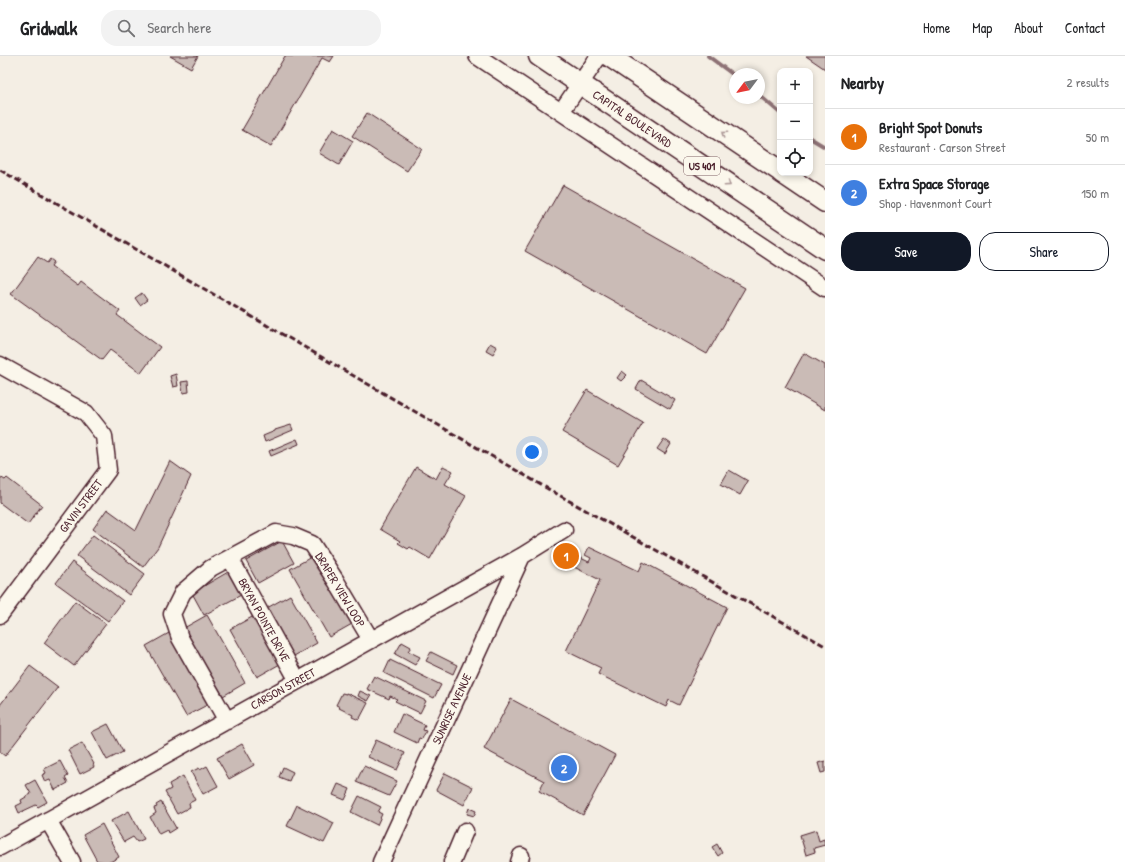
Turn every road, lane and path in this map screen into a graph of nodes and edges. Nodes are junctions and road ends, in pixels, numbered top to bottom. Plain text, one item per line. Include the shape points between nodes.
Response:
1 (477, 56) edge
2 (538, 56) edge
3 (599, 56) edge
4 (609, 56) edge
5 (580, 84) junction
6 (561, 112) junction
7 (777, 169) edge
8 (787, 176) edge
9 (825, 202) edge
10 (825, 249) edge
11 (825, 288) edge
12 (0, 364) edge
13 (564, 530) dead end
14 (522, 556) junction
15 (230, 558) junction
16 (0, 614) edge
17 (371, 640) junction
18 (298, 681) junction
19 (227, 721) junction
20 (48, 820) junction
21 (465, 831) dead end
22 (0, 847) edge
23 (385, 861) edge
24 (72, 862) edge
25 (452, 862) edge

1 - 6 street
2 - 5 main road, CAPITAL BOULEVARD / US 401
3 - 5 street
7 -> 4 main road
5 - 6 street
5 -> 10 main road, CAPITAL BOULEVARD / US 401
6 - 11 street
8 - 9 main road
12 - 16 street, GAVIN STREET via 86,414 104,436 108,470
13 - 14 street, CARSON STREET
14 - 17 street, CARSON STREET
14 - 23 street, SUNRISE AVENUE
15 - 17 street, DRAPER VIEW LOOP via 276,533 293,536 312,544
15 - 18 street, BRYAN POINTE DRIVE
15 - 19 street, DRAPER VIEW LOOP via 210,568 183,592 172,614 180,638
17 - 18 street, CARSON STREET
18 - 19 street, CARSON STREET
19 - 20 street, CARSON STREET
20 - 22 street, CARSON STREET
20 - 24 street
21 - 25 street

